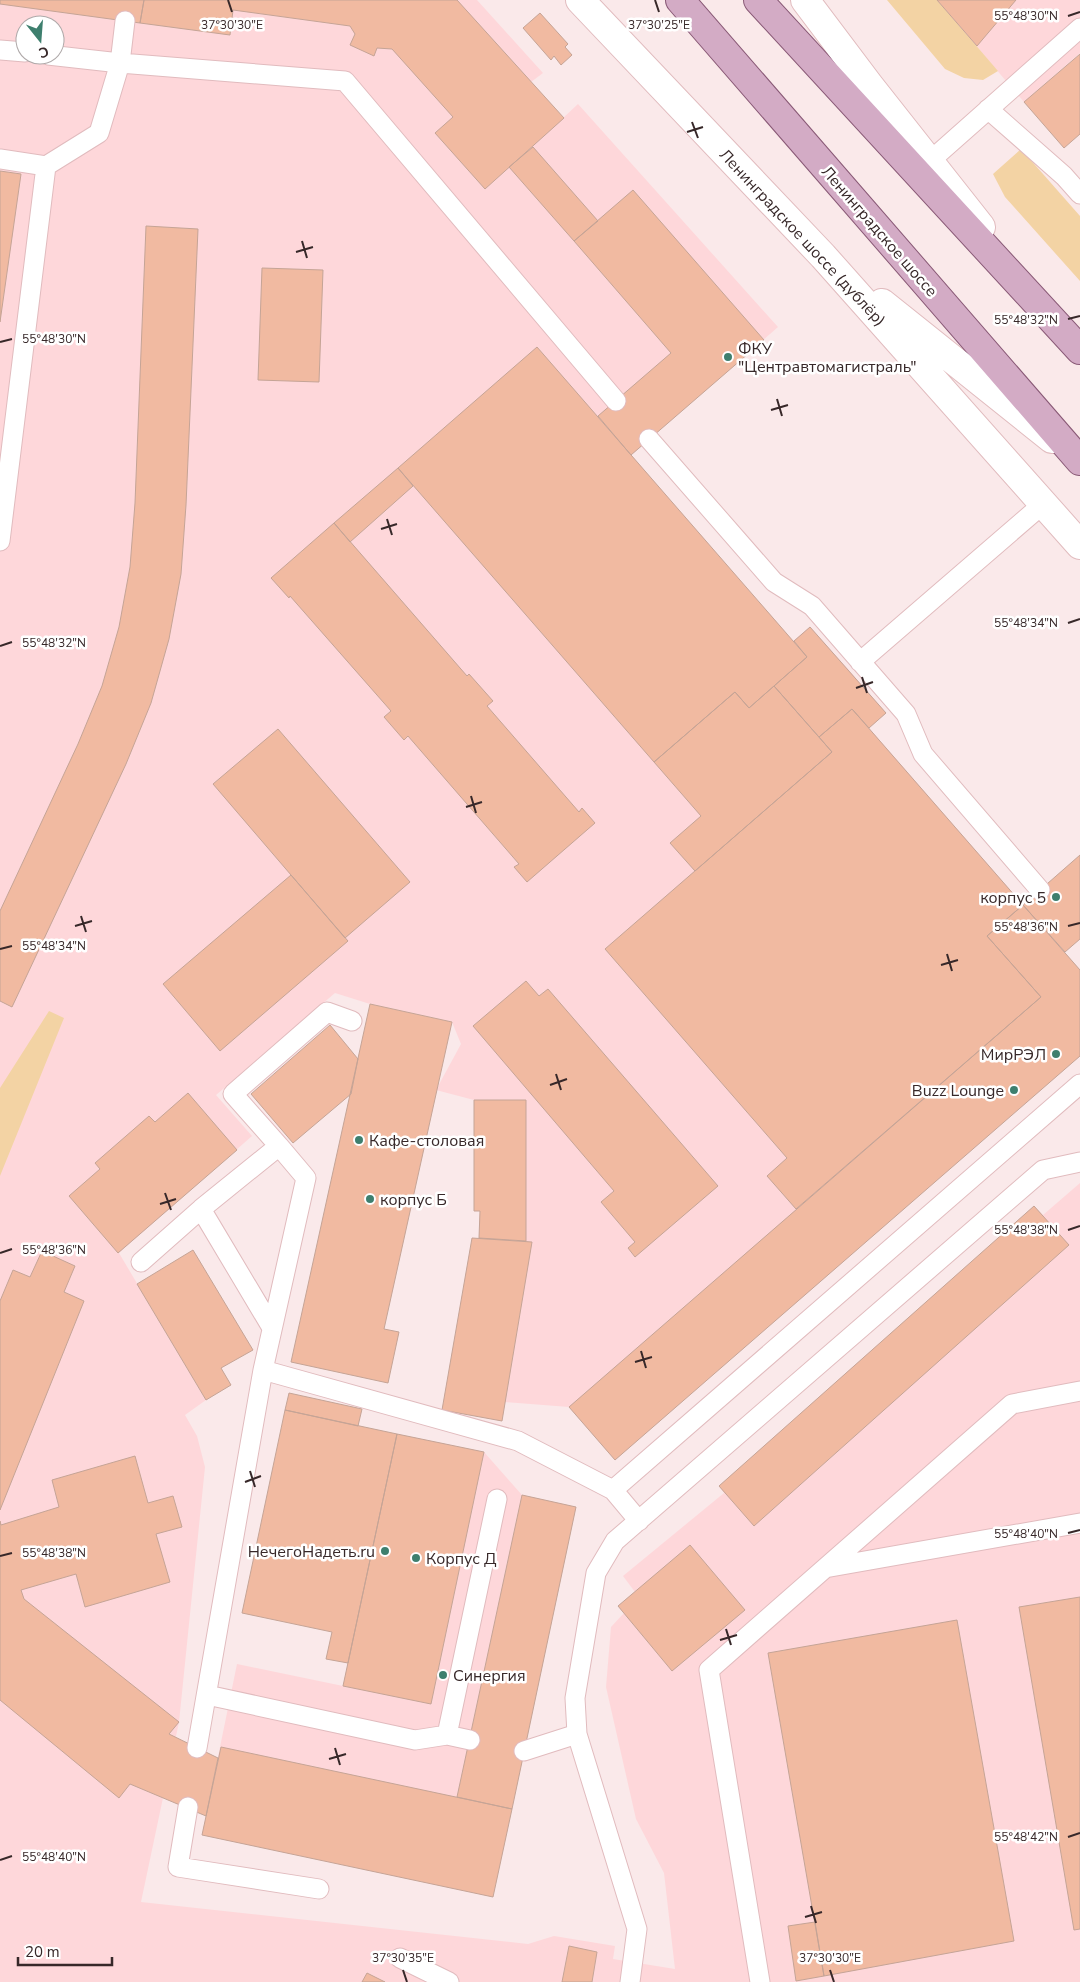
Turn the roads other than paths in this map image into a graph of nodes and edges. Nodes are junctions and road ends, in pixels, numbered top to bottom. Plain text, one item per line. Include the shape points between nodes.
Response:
1 (580, 0) edge
2 (680, 0) edge
3 (758, 0) edge
4 (806, 0) edge
5 (125, 21) dead end
6 (1080, 28) edge
7 (0, 50) edge
8 (15, 51) edge
9 (65, 57) edge
10 (120, 63) junction
11 (988, 109) junction
12 (0, 159) edge
13 (930, 161) junction
14 (46, 166) junction
15 (1080, 194) edge
16 (823, 256) junction
17 (1048, 313) junction
18 (1080, 350) edge
19 (616, 401) dead end
20 (649, 439) dead end
21 (1080, 462) edge
22 (1043, 504) junction
23 (0, 541) edge
24 (1080, 546) edge
25 (860, 662) junction
26 (1040, 890) dead end
27 (352, 1020) dead end
28 (1080, 1084) edge
29 (279, 1146) junction
30 (1080, 1162) edge
31 (201, 1209) junction
32 (141, 1262) dead end
33 (272, 1328) junction
34 (263, 1370) junction
35 (1080, 1391) edge
36 (613, 1490) junction
37 (497, 1499) dead end
38 (640, 1521) junction
39 (1080, 1523) edge
40 (824, 1568) junction
41 (207, 1695) junction
42 (447, 1734) junction
43 (577, 1734) junction
44 (470, 1740) dead end
45 (197, 1748) dead end
46 (524, 1752) dead end
47 (188, 1807) dead end
48 (319, 1889) dead end
49 (400, 1958) dead end
50 (449, 1982) edge
51 (630, 1982) edge
52 (760, 1982) edge

1 - 16 main road, Ленинградское шоссе (дублёр)
2 - 21 main road, Ленинградское шоссе
3 - 17 main road
4 - 13 main road
5 - 10 lane
6 - 11 lane
7 - 8 lane
9 - 10 lane
10 - 14 lane via 99,133
10 - 19 lane via 345,81
11 - 13 lane
11 - 15 lane
12 - 14 lane
13 - 17 main road
14 - 23 lane
16 - 21 main road
16 - 22 main road, Ленинградское шоссе (дублёр)
17 - 18 main road
20 - 25 lane via 774,582 812,606
22 - 24 main road, Ленинградское шоссе (дублёр)
22 - 25 lane
25 - 26 lane via 906,714 923,754
27 - 29 lane via 327,1012 233,1094
28 - 36 lane
29 - 31 lane
29 - 33 lane via 306,1178
30 - 38 lane via 1043,1170
31 - 32 lane
31 - 33 lane
33 - 34 lane
34 - 36 lane via 518,1441
34 - 41 lane
35 - 40 lane via 1012,1404
36 - 38 lane
37 - 42 lane
38 - 43 lane via 615,1541 596,1573 575,1698
39 - 40 lane
40 - 52 lane via 709,1670
41 - 42 lane via 416,1740
41 - 45 lane
42 - 44 lane
43 - 46 lane
43 - 51 lane via 637,1929
47 - 48 lane via 178,1867
49 - 50 lane

